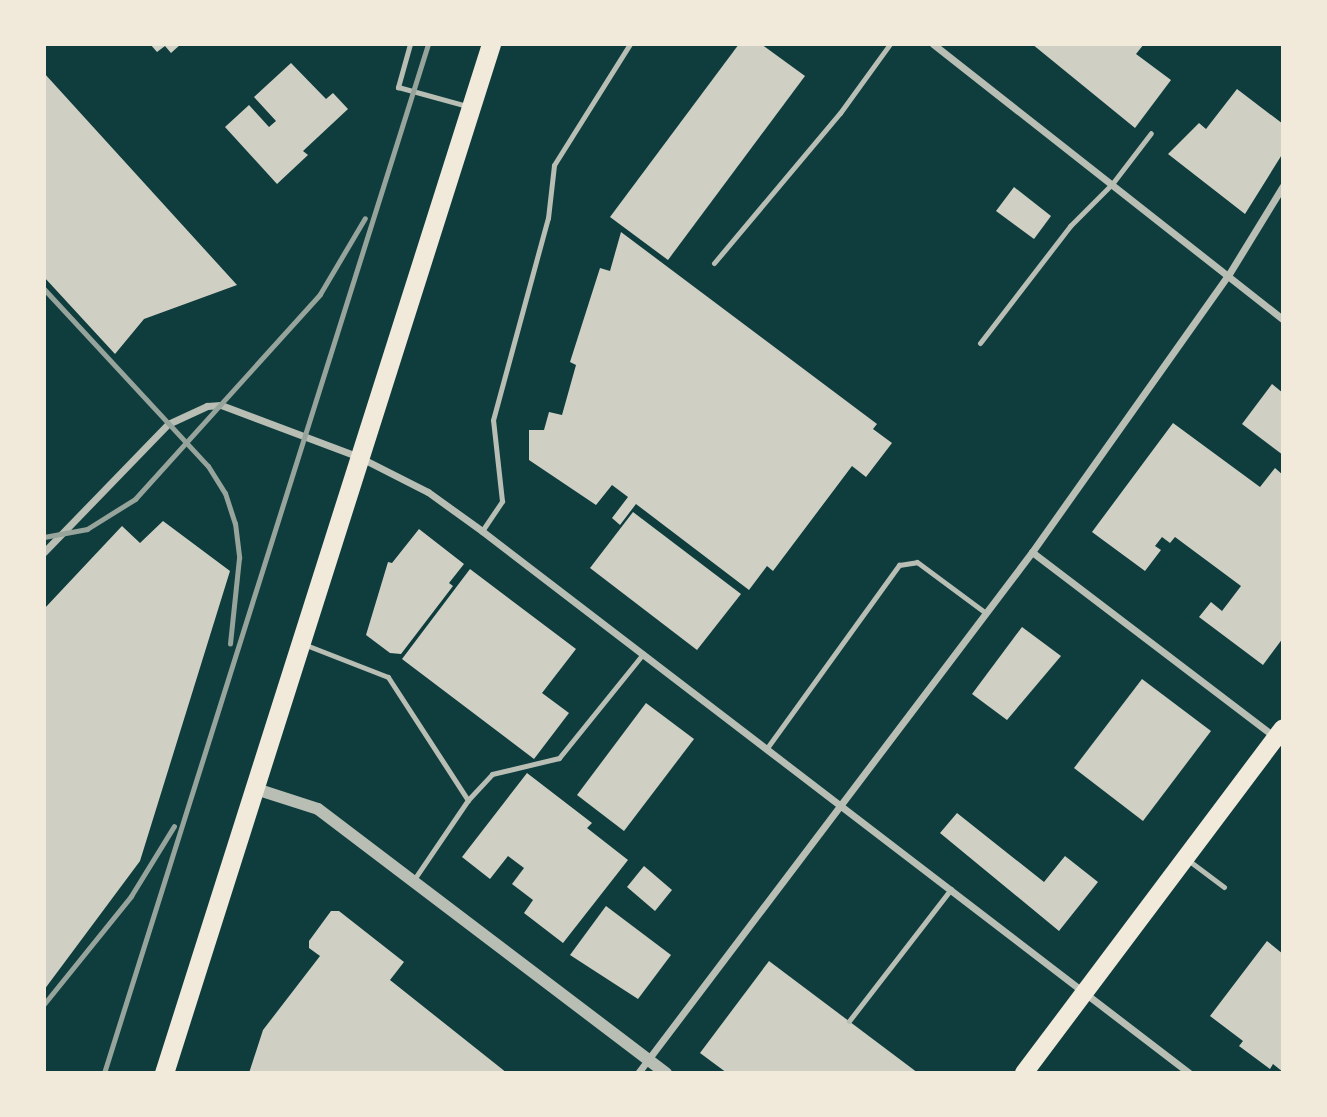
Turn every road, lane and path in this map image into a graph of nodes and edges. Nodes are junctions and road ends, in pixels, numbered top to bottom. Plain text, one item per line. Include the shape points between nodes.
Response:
1 (410, 44) edge
2 (491, 44) edge
3 (631, 44) edge
4 (890, 44) edge
5 (933, 44) edge
6 (471, 107) junction
7 (1151, 133) dead end
8 (1112, 184) junction
9 (1283, 186) edge
10 (714, 262) dead end
11 (1229, 274) junction
12 (1283, 319) edge
13 (980, 343) dead end
14 (359, 457) junction
15 (482, 531) junction
16 (44, 552) edge
17 (1032, 552) junction
18 (986, 613) junction
19 (299, 643) junction
20 (643, 653) junction
21 (1281, 736) edge
22 (767, 748) junction
23 (253, 788) junction
24 (468, 800) junction
25 (840, 804) junction
26 (1185, 858) junction
27 (413, 881) junction
28 (1224, 887) dead end
29 (951, 889) junction
30 (1085, 992) junction
31 (849, 1021) dead end
32 (648, 1060) junction
33 (164, 1073) edge
34 (638, 1073) edge
35 (666, 1073) edge
36 (1024, 1073) edge
37 (1189, 1073) edge

1 - 6 lane via 398,87
2 - 6 highway
3 - 15 lane via 554,165 548,218 493,420 502,501
4 - 10 lane via 840,113
5 - 8 street
6 - 14 highway
7 - 8 lane
8 - 11 street
8 - 13 lane via 1070,226
9 - 11 street
11 - 12 street
11 - 17 street
14 - 15 street via 428,492
14 - 16 street via 233,409 207,406 168,424
14 - 19 highway
15 - 20 street
17 - 18 street
17 - 21 street
18 - 22 lane via 917,562 898,565
18 - 25 street
19 - 23 highway
19 - 24 lane via 388,677
20 - 22 street
20 - 24 lane via 559,758 492,774
21 - 26 main road
22 - 25 street
23 - 27 street via 318,809
23 - 33 highway
24 - 27 lane
25 - 29 street
25 - 32 street
26 - 28 lane
26 - 30 main road
27 - 32 street
29 - 30 street
29 - 31 lane
30 - 36 main road
30 - 37 street
32 - 34 street
32 - 35 street

